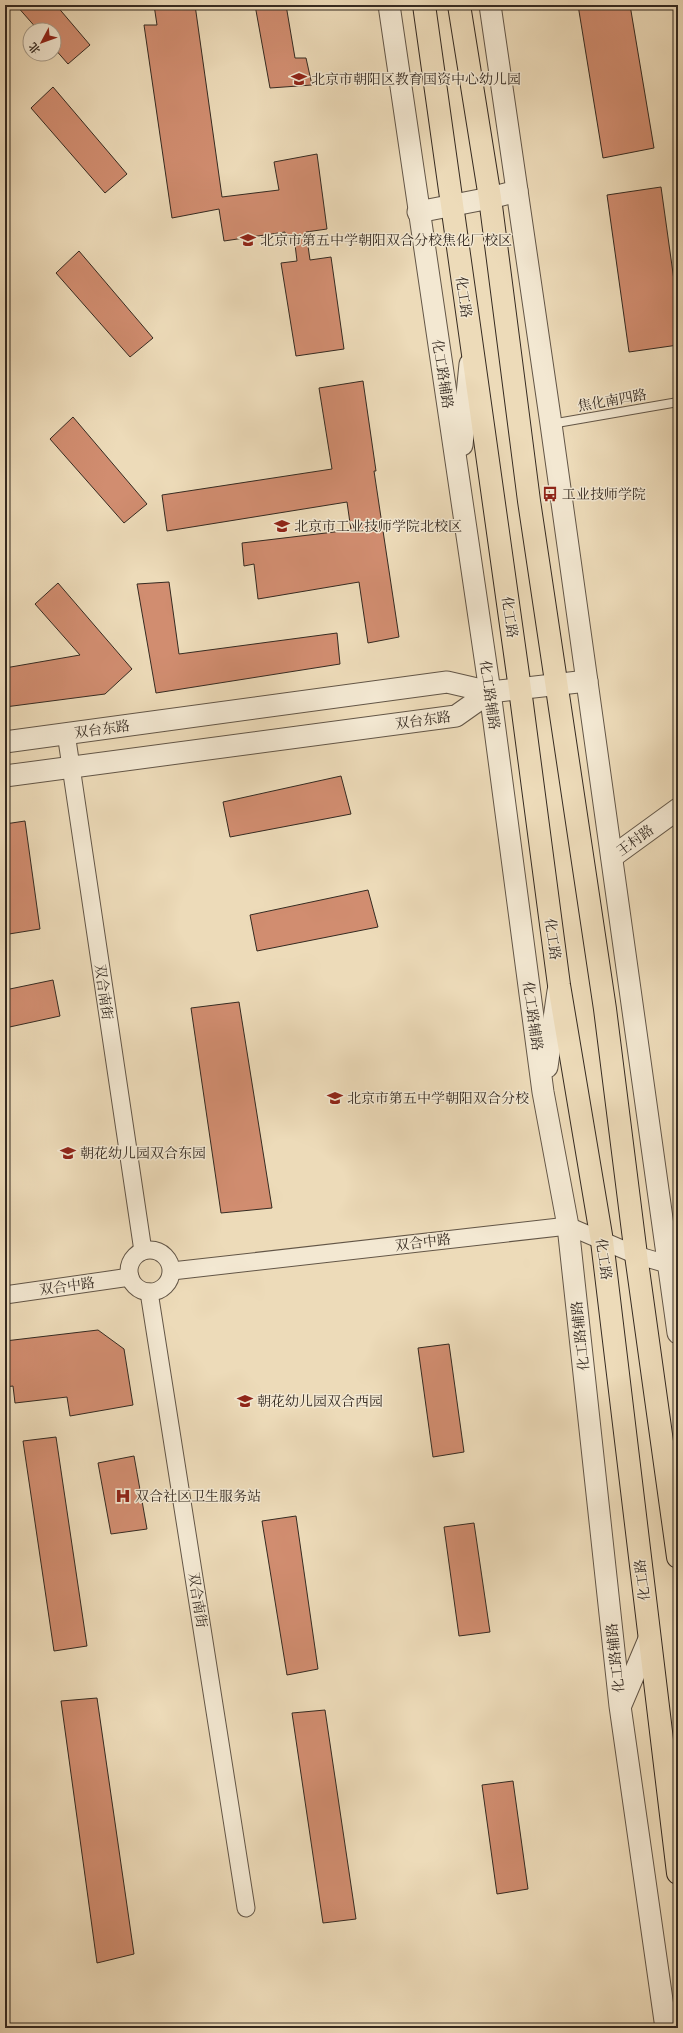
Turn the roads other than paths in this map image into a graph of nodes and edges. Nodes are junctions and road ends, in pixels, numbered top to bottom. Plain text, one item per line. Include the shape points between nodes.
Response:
1 (389, 5) edge
2 (424, 5) edge
3 (459, 5) edge
4 (490, 5) edge
5 (517, 191) junction
6 (490, 198) junction
7 (451, 206) junction
8 (418, 212) junction
9 (472, 350) junction
10 (678, 402) edge
11 (551, 424) junction
12 (459, 475) junction
13 (587, 681) junction
14 (557, 685) junction
15 (520, 689) junction
16 (490, 692) junction
17 (66, 733) junction
18 (5, 742) edge
19 (71, 768) junction
20 (5, 776) edge
21 (678, 808) edge
22 (612, 857) junction
23 (559, 985) junction
24 (543, 1092) junction
25 (568, 1226) junction
26 (602, 1241) junction
27 (143, 1251) junction
28 (636, 1255) junction
29 (667, 1264) junction
30 (172, 1271) junction
31 (130, 1277) junction
32 (149, 1292) junction
33 (5, 1295) edge
34 (678, 1333) edge
35 (678, 1557) edge
36 (649, 1639) junction
37 (620, 1706) junction
38 (678, 1873) edge
39 (246, 1908) dead end
40 (666, 2028) edge

1 - 8 street, 化工路辅路
2 - 7 main road, 化工路
3 - 6 main road
4 - 5 street
5 - 6 street
5 - 11 street
6 - 7 street
6 - 14 main road via 529,500
7 - 8 street
7 - 9 main road, 化工路
8 - 12 street, 化工路辅路
9 - 12 street
9 - 15 main road, 化工路
10 - 11 lane, 焦化南四路
11 - 13 street
12 - 16 street, 化工路辅路
13 - 14 street
13 - 22 street
14 - 15 street
14 - 28 main road via 605,1009
15 - 16 street
15 - 23 main road, 化工路
16 - 17 street, 双台东路 via 447,682
16 - 19 street, 双台东路 via 456,716
16 - 24 street, 化工路辅路
17 - 18 street, 双台东路
17 - 19 street, 双合南街
19 - 20 street, 双台东路
19 - 27 street, 双合南街
21 - 22 street, 王村路
22 - 29 street
23 - 24 street
23 - 26 main road, 化工路
24 - 25 street, 化工路辅路
25 - 26 street
25 - 30 street, 双合中路
25 - 37 street, 化工路辅路
26 - 28 street
26 - 36 main road, 化工路
27 - 30 street via 156,1251 162,1254 171,1265
27 - 31 street via 130,1264
28 - 29 street
28 - 35 main road
29 - 34 street
30 - 32 street via 167,1284 156,1292
31 - 32 street via 137,1288
31 - 33 street, 双合中路
32 - 39 street, 双合南街
36 - 37 street
36 - 38 main road, 化工路
37 - 40 street, 化工路辅路

